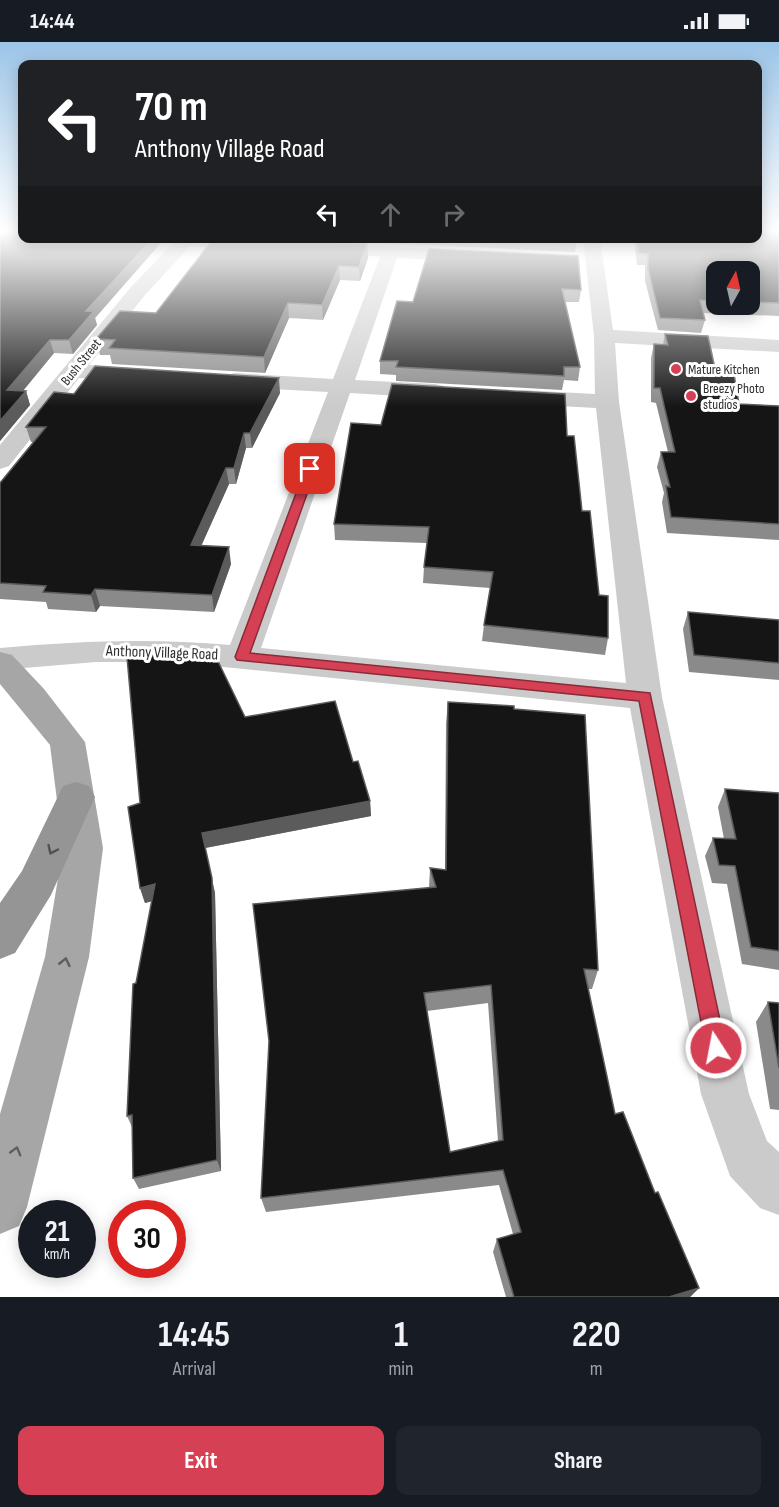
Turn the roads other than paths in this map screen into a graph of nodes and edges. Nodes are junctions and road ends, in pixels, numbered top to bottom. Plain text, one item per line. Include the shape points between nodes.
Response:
1 (138, 291) edge
2 (376, 291) edge
3 (595, 291) edge
4 (604, 336) junction
5 (779, 346) edge
6 (74, 371) junction
7 (155, 375) edge
8 (213, 379) edge
9 (341, 386) junction
10 (460, 393) edge
11 (496, 395) edge
12 (607, 402) junction
13 (0, 461) edge
14 (242, 657) junction
15 (0, 661) edge
16 (645, 697) junction
17 (76, 797) junction
18 (0, 939) edge
19 (779, 1189) edge
20 (0, 1207) edge

1 - 6 street, Bush Street
2 - 9 street
3 - 4 street
4 - 5 street
4 - 12 street
6 - 7 street
6 - 13 street, Bush Street
8 - 9 street
9 - 10 street
9 - 14 street
11 - 12 street
12 - 16 street
14 - 15 street, Anthony Village Road via 174,651 96,651
14 - 16 street, Anthony Village Road
15 - 17 main road, Anthony Village Road via 66,742
16 - 19 street via 725,1094 748,1158
17 -> 18 highway via 37,883
20 -> 17 main road, Anthony Village Road via 67,957 83,848

